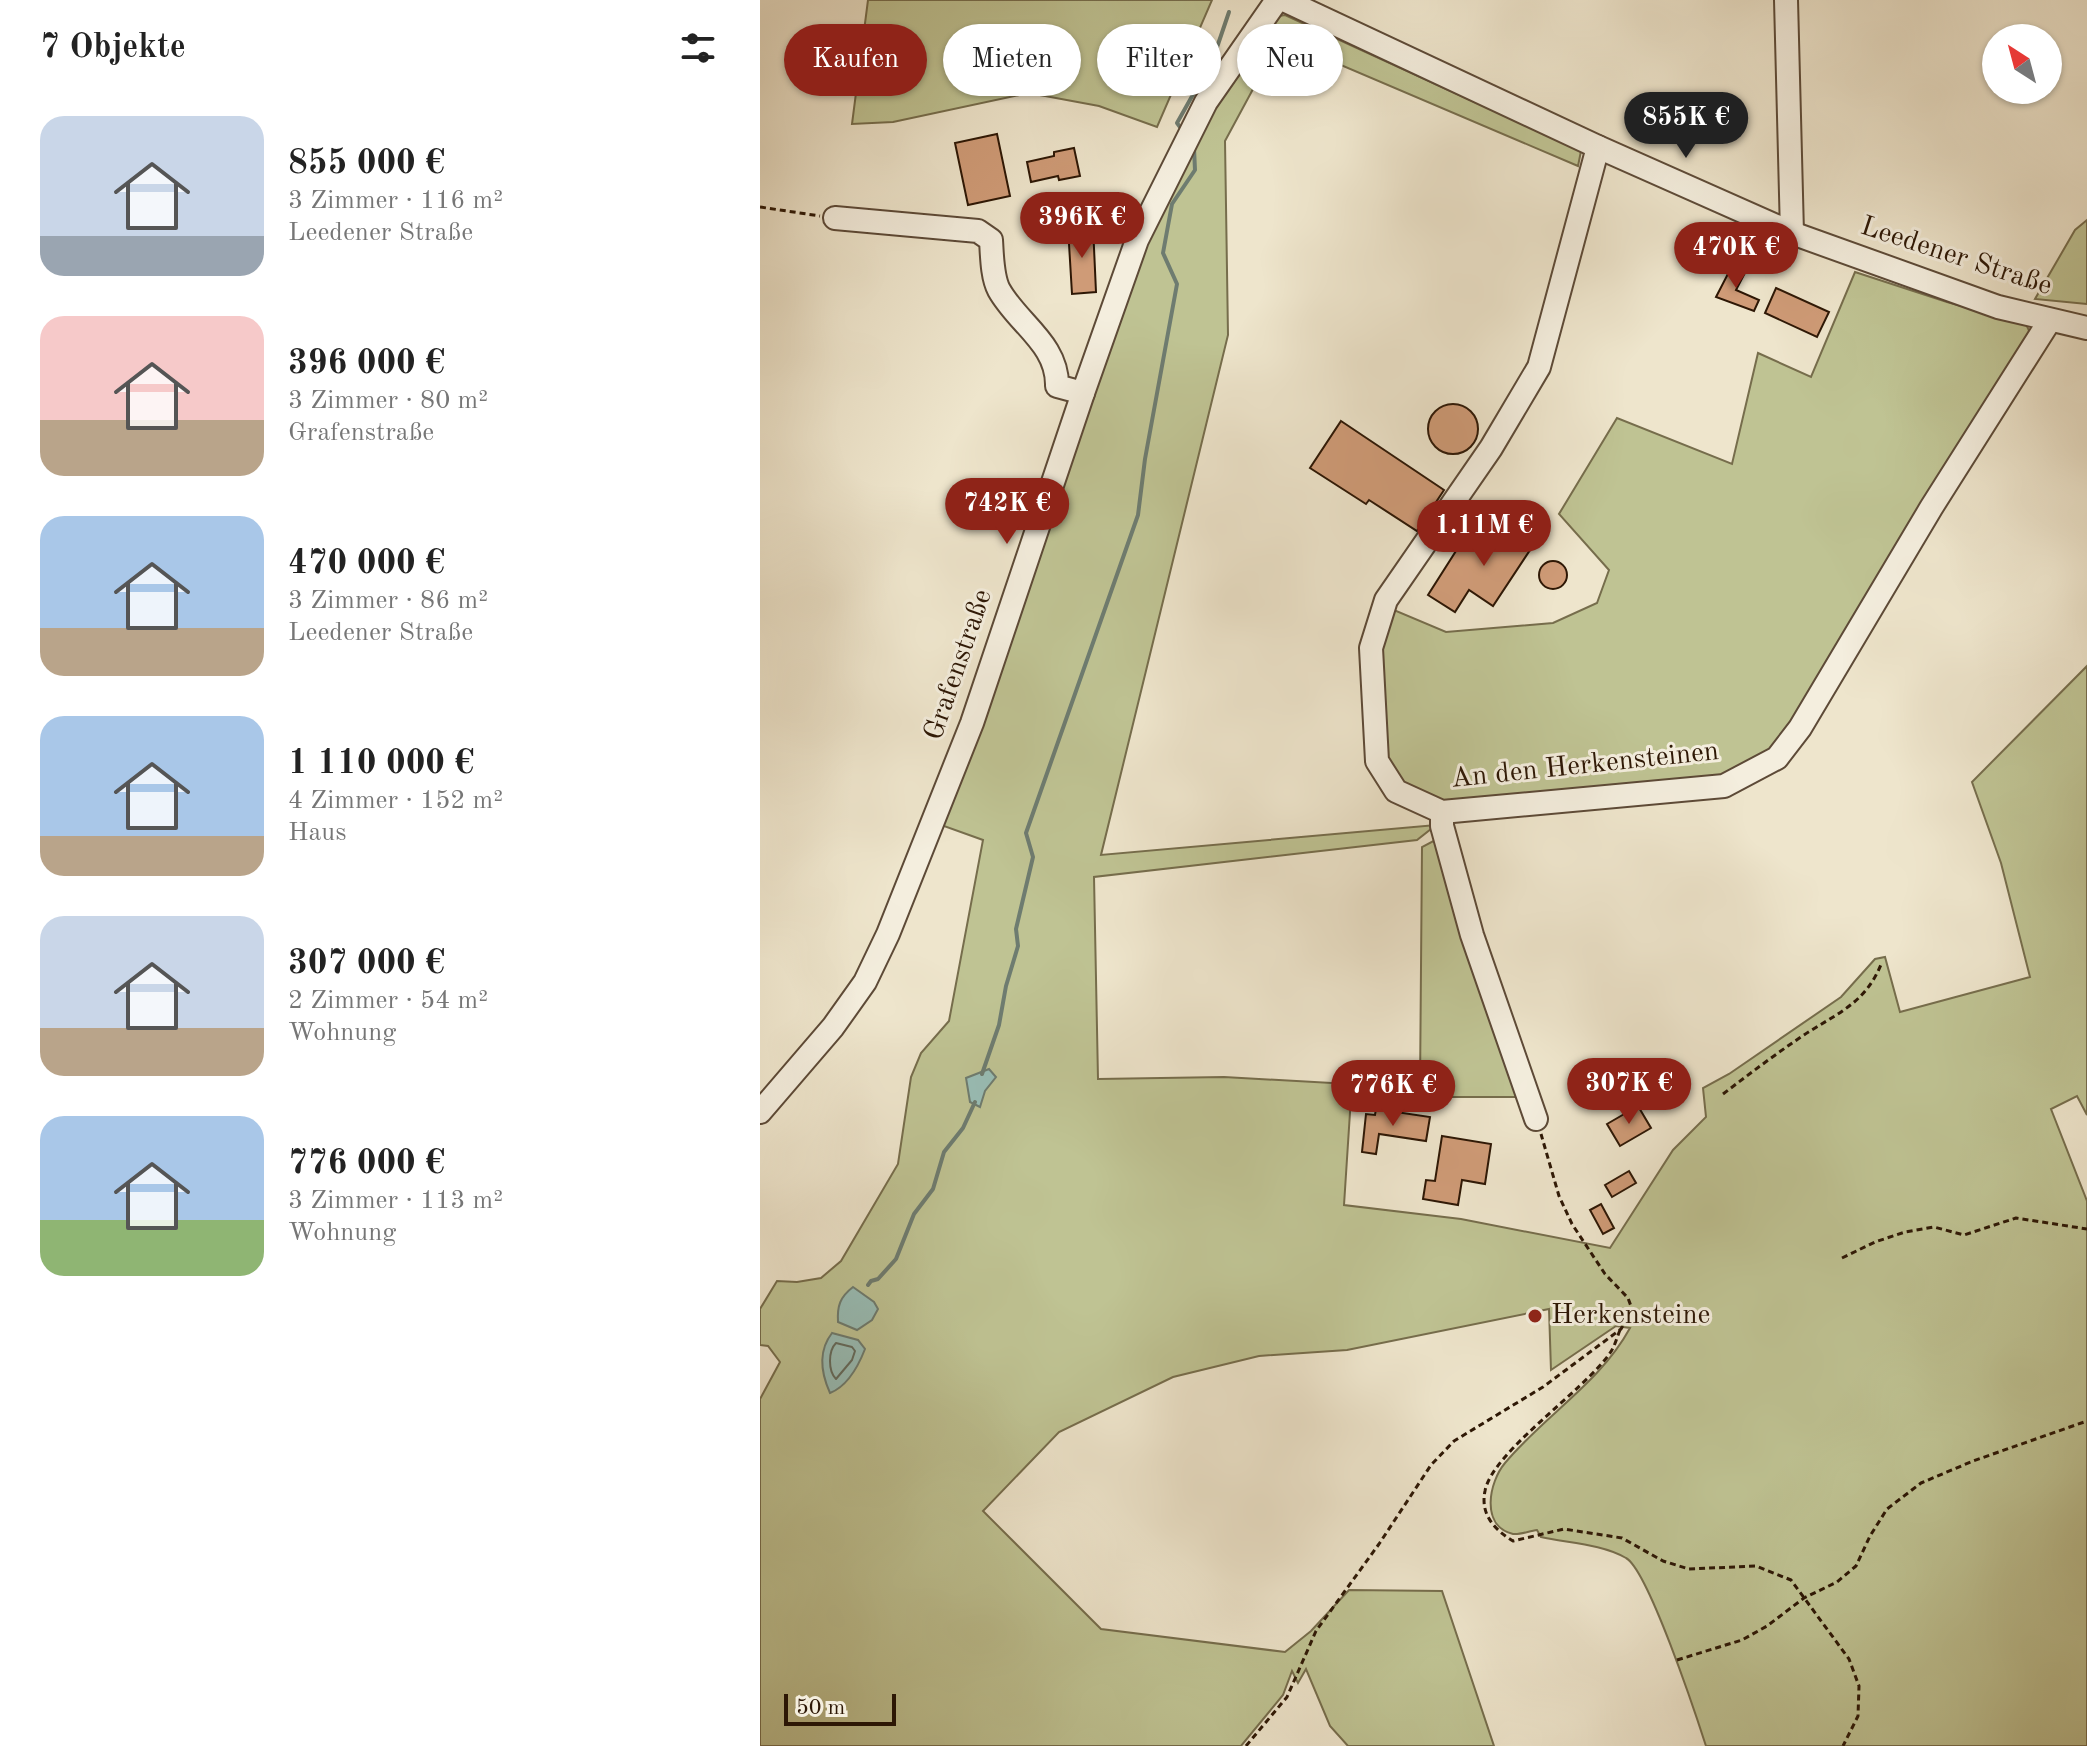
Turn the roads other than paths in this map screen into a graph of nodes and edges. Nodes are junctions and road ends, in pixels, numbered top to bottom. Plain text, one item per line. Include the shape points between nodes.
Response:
1 (1277, 0) edge
2 (1284, 0) edge
3 (1786, 0) edge
4 (1598, 147) junction
5 (835, 218) road end
6 (1792, 233) junction
7 (2050, 320) junction
8 (2087, 328) edge
9 (1083, 393) junction
10 (1442, 812) junction
11 (760, 1112) edge
12 (1536, 1119) road end

1 - 9 street, Grafenstraße via 1206,102 1144,227
2 - 4 street, Leedener Straße
3 - 6 street
4 - 6 street, Leedener Straße
4 - 10 street, An den Herkensteinen via 1539,367 1491,448 1386,600 1371,648 1377,761 1396,791
5 - 9 street via 978,231 991,240 998,289 1049,352 1058,371 1057,386
6 - 7 street, Leedener Straße via 1998,307
7 - 8 street, Leedener Straße
7 - 10 street, An den Herkensteinen via 1777,758 1724,786
9 - 11 street, Grafenstraße via 972,723 888,934 841,1016
10 - 12 street via 1472,935

